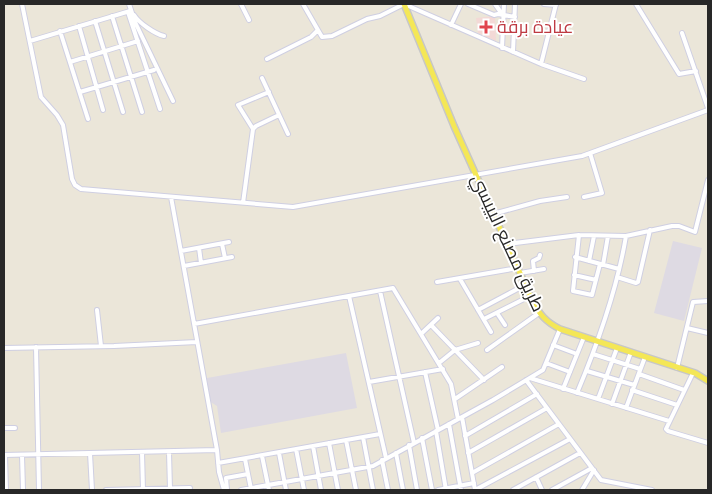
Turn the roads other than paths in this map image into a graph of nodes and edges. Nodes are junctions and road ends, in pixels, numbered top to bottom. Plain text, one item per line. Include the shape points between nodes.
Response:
1 (22, 4) edge
2 (129, 4) edge
3 (241, 4) edge
4 (303, 4) edge
5 (404, 4) edge
6 (461, 4) edge
7 (468, 4) edge
8 (495, 4) edge
9 (504, 4) edge
10 (515, 4) edge
11 (544, 4) edge
12 (556, 4) edge
13 (636, 4) edge
14 (477, 6) edge
15 (130, 12) junction
16 (503, 15) junction
17 (112, 16) junction
18 (515, 17) junction
19 (249, 20) dead end
20 (96, 21) junction
21 (136, 21) junction
22 (451, 25) junction
23 (79, 26) junction
24 (60, 31) junction
25 (317, 31) junction
26 (682, 33) dead end
27 (164, 36) dead end
28 (30, 41) junction
29 (138, 41) junction
30 (122, 46) junction
31 (502, 48) junction
32 (104, 51) junction
33 (513, 52) junction
34 (88, 57) junction
35 (267, 59) dead end
36 (70, 62) junction
37 (541, 64) junction
38 (154, 70) dead end
39 (696, 70) junction
40 (147, 72) junction
41 (131, 77) junction
42 (262, 78) dead end
43 (584, 79) dead end
44 (114, 82) junction
45 (97, 87) junction
46 (80, 92) junction
47 (269, 92) junction
48 (174, 101) dead end
49 (160, 109) dead end
50 (708, 109) edge
51 (104, 110) dead end
52 (123, 112) dead end
53 (142, 112) dead end
54 (280, 115) junction
55 (88, 119) dead end
56 (253, 129) junction
57 (288, 134) dead end
58 (590, 153) junction
59 (475, 174) junction
60 (708, 180) edge
61 (171, 196) junction
62 (567, 197) dead end
63 (584, 197) dead end
64 (243, 203) junction
65 (493, 214) junction
66 (650, 230) junction
67 (579, 235) junction
68 (594, 236) junction
69 (608, 236) junction
70 (626, 236) junction
71 (230, 242) dead end
72 (222, 244) junction
73 (507, 244) junction
74 (199, 248) junction
75 (181, 252) junction
76 (540, 255) dead end
77 (232, 257) dead end
78 (575, 257) junction
79 (225, 258) junction
80 (589, 262) junction
81 (201, 263) junction
82 (602, 265) junction
83 (184, 266) junction
84 (518, 268) junction
85 (544, 269) dead end
86 (619, 269) junction
87 (534, 271) junction
88 (520, 274) junction
89 (574, 275) junction
90 (460, 278) junction
91 (617, 278) junction
92 (596, 280) junction
93 (437, 282) dead end
94 (525, 285) junction
95 (380, 291) junction
96 (349, 296) junction
97 (530, 296) junction
98 (500, 299) junction
99 (708, 302) edge
100 (97, 310) dead end
101 (478, 310) junction
102 (503, 310) junction
103 (497, 313) junction
104 (539, 313) junction
105 (438, 318) dead end
106 (484, 319) junction
107 (194, 324) junction
108 (431, 325) junction
109 (505, 325) dead end
110 (686, 328) junction
111 (560, 329) junction
112 (491, 332) dead end
113 (708, 333) edge
114 (421, 334) junction
115 (584, 337) junction
116 (197, 342) junction
117 (598, 342) junction
118 (478, 343) dead end
119 (101, 346) junction
120 (553, 346) junction
121 (4, 348) edge
122 (36, 348) junction
123 (617, 348) junction
124 (455, 350) junction
125 (488, 350) dead end
126 (631, 352) junction
127 (577, 354) junction
128 (593, 354) junction
129 (645, 357) junction
130 (612, 361) junction
131 (439, 363) junction
132 (546, 363) junction
133 (626, 365) junction
134 (502, 367) dead end
135 (677, 368) junction
136 (443, 369) junction
137 (587, 370) junction
138 (640, 371) junction
139 (425, 372) junction
140 (570, 372) junction
141 (693, 373) junction
142 (399, 377) junction
143 (607, 377) junction
144 (528, 379) junction
145 (484, 380) junction
146 (620, 381) junction
147 (708, 381) edge
148 (369, 382) junction
149 (633, 387) junction
150 (563, 389) junction
151 (684, 390) junction
152 (577, 393) junction
153 (536, 394) junction
154 (454, 399) junction
155 (598, 399) junction
156 (612, 404) junction
157 (676, 405) junction
158 (546, 408) junction
159 (626, 408) junction
160 (460, 418) junction
161 (669, 421) junction
162 (449, 424) junction
163 (559, 424) junction
164 (4, 428) edge
165 (15, 428) dead end
166 (437, 430) junction
167 (380, 434) junction
168 (465, 436) junction
169 (363, 437) junction
170 (422, 438) junction
171 (570, 439) junction
172 (346, 440) junction
173 (329, 443) junction
174 (708, 443) edge
175 (412, 444) junction
176 (313, 446) junction
177 (296, 449) junction
178 (217, 450) junction
179 (142, 452) junction
180 (169, 452) junction
181 (468, 452) junction
182 (90, 453) junction
183 (279, 453) junction
184 (396, 453) junction
185 (580, 453) junction
186 (22, 454) junction
187 (38, 454) junction
188 (4, 455) edge
189 (262, 456) junction
190 (245, 459) junction
191 (384, 459) junction
192 (218, 463) junction
193 (369, 467) junction
194 (593, 469) junction
195 (352, 470) junction
196 (335, 473) junction
197 (472, 473) junction
198 (248, 474) junction
199 (318, 476) junction
200 (536, 478) junction
201 (301, 479) junction
202 (284, 482) junction
203 (474, 483) junction
204 (190, 488) dead end
205 (268, 488) edge
206 (460, 488) edge
207 (170, 489) edge
208 (251, 489) edge
209 (6, 490) edge
210 (23, 490) edge
211 (39, 490) edge
212 (92, 490) edge
213 (106, 490) edge
214 (143, 490) edge
215 (226, 490) edge
216 (241, 490) edge
217 (286, 490) edge
218 (304, 490) edge
219 (321, 490) edge
220 (338, 490) edge
221 (356, 490) edge
222 (373, 490) edge
223 (388, 490) edge
224 (403, 490) edge
225 (417, 490) edge
226 (432, 490) edge
227 (438, 490) edge
228 (446, 490) edge
229 (475, 490) edge
230 (513, 490) edge
231 (542, 490) edge
232 (552, 490) edge
233 (582, 490) edge
234 (652, 490) edge

1 - 28 street
2 - 15 street
3 - 19 street
4 - 25 street
5 - 22 street
5 - 25 street via 332,36 321,37
5 - 59 main road, طريق مصنع البيبسي
6 - 22 street
7 - 14 street
8 - 16 street
9 - 16 street
10 - 18 street
11 - 12 street
12 - 37 street
13 - 39 street via 678,74
14 - 16 street via 493,15
15 - 17 street
15 - 21 street
15 - 29 street
16 - 18 street
16 - 31 street
17 - 20 street
17 - 30 street
18 - 33 street
20 - 23 street
20 - 32 street
21 - 27 street
21 - 48 street
22 - 31 street
23 - 24 street
23 - 34 street
24 - 28 street
24 - 36 street
25 - 35 street
26 - 39 street
28 - 61 street via 41,97 63,125 75,185 81,189
29 - 30 street
29 - 40 street
30 - 32 street
30 - 41 street
31 - 33 street
32 - 34 street
32 - 44 street
33 - 37 street
34 - 36 street
34 - 45 street
36 - 46 street
37 - 43 street
38 - 40 street
39 - 50 street
40 - 41 street
40 - 49 street
41 - 44 street
41 - 53 street
42 - 47 street
44 - 45 street
44 - 52 street
45 - 46 street
45 - 51 street
46 - 55 street
47 - 54 street
47 - 56 street via 238,105
50 - 58 street
54 - 56 street
54 - 57 street
56 - 64 street
58 - 59 street
58 - 63 street via 602,193
59 - 64 street via 290,207
59 - 65 main road, طريق مصنع البيبسي
60 - 66 street via 695,232 679,226
61 - 64 street
61 - 75 street
62 - 65 street
65 - 73 main road, طريق مصنع البيبسي
66 - 70 street
66 - 91 street via 638,282
67 - 68 street
67 - 73 street
67 - 78 street
68 - 69 street
68 - 80 street
69 - 70 street
69 - 82 street
70 - 86 street
71 - 72 street
72 - 74 street
72 - 79 street
73 - 84 main road, طريق مصنع البيبسي
74 - 75 street
74 - 81 street
75 - 83 street
76 - 87 street via 533,261
77 - 79 street
78 - 80 street
78 - 89 street
79 - 81 street
80 - 82 street
81 - 83 street
82 - 86 street
82 - 92 street
83 - 107 street
84 - 88 main road, طريق مصنع البيبسي
84 - 90 street
85 - 87 street
86 - 91 street
87 - 88 street
88 - 94 main road, طريق مصنع البيبسي
89 - 92 street
89 - 92 street via 572,290 581,294 592,295
90 - 93 street
90 - 101 street
91 - 117 street
94 - 97 main road, طريق مصنع البيبسي
94 - 98 street
95 - 96 street
95 - 114 street via 395,290
95 - 142 street
96 - 107 street
96 - 148 street
97 - 102 street
97 - 104 main road, طريق مصنع البيبسي
98 - 101 street
98 - 102 street
99 - 110 street via 692,302
100 - 119 street
101 - 106 street
102 - 103 street
103 - 106 street
103 - 109 street
104 - 111 main road, طريق مصنع البيبسي
104 - 125 street
105 - 108 street
106 - 112 street
107 - 116 street
108 - 114 street
108 - 124 street
110 - 113 street
110 - 135 street
111 - 115 main road, طريق مصنع البيبسي
111 - 120 street
114 - 131 street
115 - 117 main road, طريق مصنع البيبسي
115 - 127 street
116 - 119 street
116 - 178 street
117 - 123 main road, طريق مصنع البيبسي
117 - 128 street
118 - 124 street
119 - 122 street
120 - 127 street
120 - 132 street
121 - 122 street
122 - 187 street
123 - 126 main road, طريق مصنع البيبسي
123 - 130 street
124 - 131 street
124 - 145 street
126 - 129 main road, طريق مصنع البيبسي
126 - 133 street
127 - 140 street
128 - 130 street
128 - 137 street
129 - 135 main road, طريق مصنع البيبسي
129 - 138 street
130 - 133 street
130 - 143 street
131 - 136 street
132 - 140 street
132 - 144 street via 543,370
133 - 138 street
133 - 146 street
134 - 145 street
135 - 141 main road, طريق مصنع البيبسي
136 - 139 street
136 - 154 street via 452,384
137 - 143 street
137 - 152 street
138 - 149 street
138 - 151 street
139 - 142 street
139 - 166 street
140 - 150 street
141 - 147 main road, طريق مصنع البيبسي
141 - 151 street
142 - 148 street
142 - 175 street
143 - 146 street
143 - 155 street
144 - 150 street
144 - 153 street
144 - 160 street
145 - 154 street
146 - 149 street
146 - 156 street
148 - 167 street
149 - 157 street
149 - 159 street
150 - 152 street
151 - 157 street
152 - 155 street
153 - 158 street
153 - 168 street
154 - 160 street
155 - 156 street
156 - 159 street
157 - 161 street
158 - 163 street
158 - 181 street
159 - 161 street
160 - 162 street
160 - 168 street
161 - 174 street via 666,430
162 - 166 street
162 - 206 street
163 - 171 street
163 - 197 street
164 - 165 street
166 - 170 street
166 - 228 street
167 - 169 street
167 - 191 street
168 - 181 street
169 - 172 street
169 - 193 street
170 - 175 street
170 - 226 street
171 - 185 street
171 - 229 street
172 - 173 street
172 - 195 street
173 - 176 street
173 - 196 street
175 - 184 street
175 - 225 street
176 - 177 street
176 - 199 street
177 - 183 street
177 - 201 street
178 - 180 street
178 - 192 street
179 - 180 street
179 - 182 street
179 - 214 street
180 - 207 street
181 - 197 street
182 - 187 street
182 - 212 street
183 - 189 street
183 - 202 street
184 - 191 street
184 - 224 street
185 - 194 street
185 - 200 street
186 - 187 street
186 - 188 street
186 - 210 street
187 - 211 street
188 - 209 street
189 - 190 street
189 - 205 street
190 - 192 street
190 - 198 street
191 - 193 street
191 - 223 street
192 - 215 street
193 - 195 street
193 - 222 street
194 - 232 street
194 - 233 street
194 - 234 street via 602,480
195 - 196 street
195 - 221 street
196 - 199 street
196 - 220 street
197 - 203 street
198 - 208 street
198 - 215 street via 226,478
199 - 201 street
199 - 219 street
200 - 230 street
200 - 231 street
201 - 202 street
201 - 218 street
202 - 205 street
202 - 217 street
203 - 206 street
203 - 229 street
204 - 207 street
205 - 208 street
206 - 228 street
207 - 214 street
208 - 216 street
213 - 214 street
227 - 228 street

